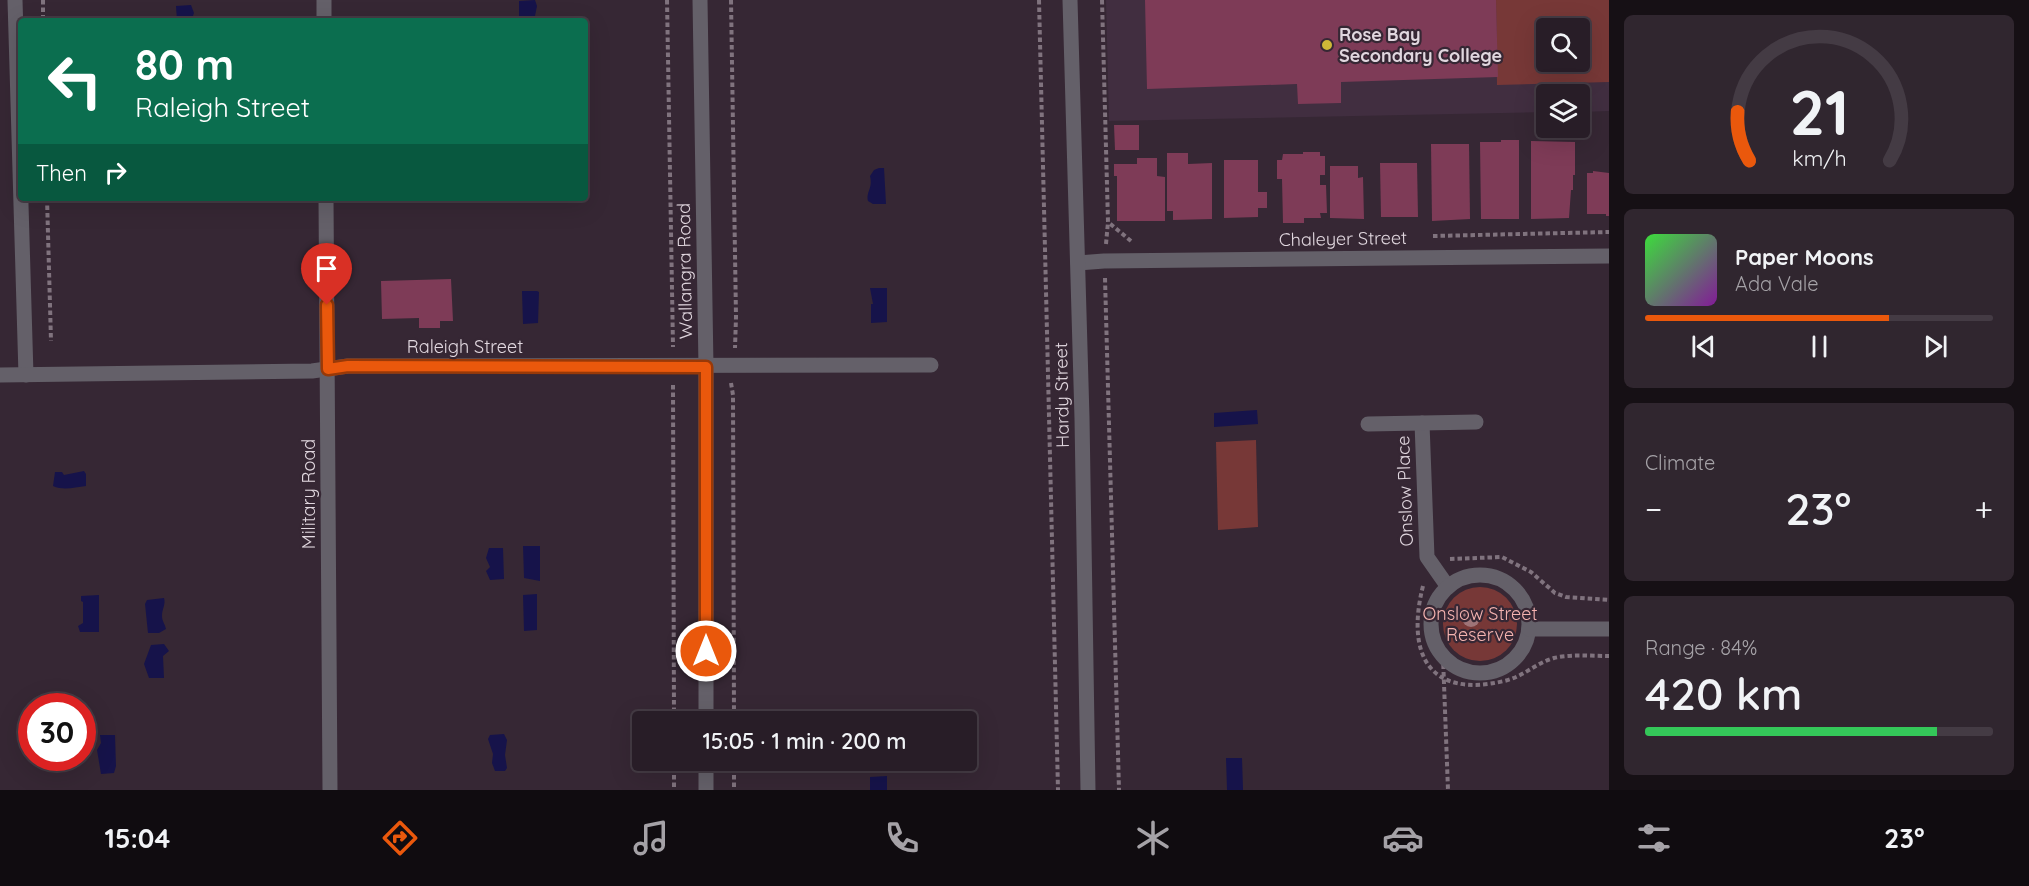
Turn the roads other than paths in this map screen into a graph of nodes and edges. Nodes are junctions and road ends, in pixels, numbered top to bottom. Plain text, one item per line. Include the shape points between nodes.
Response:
1 (15, 0) edge
2 (324, 0) edge
3 (700, 0) edge
4 (1070, 0) edge
5 (324, 18) edge
6 (18, 102) edge
7 (21, 201) edge
8 (326, 201) edge
9 (1609, 256) edge
10 (1078, 263) junction
11 (931, 365) dead end
12 (706, 367) junction
13 (328, 369) junction
14 (0, 375) edge
15 (26, 375) junction
16 (1476, 422) dead end
17 (1422, 423) junction
18 (1368, 424) dead end
19 (1448, 587) junction
20 (1609, 628) edge
21 (1528, 629) junction
22 (706, 711) edge
23 (706, 771) edge
24 (330, 790) edge
25 (706, 790) edge
26 (1088, 790) edge

1 - 6 street
2 - 5 street
3 - 12 street, Wallangra Road
4 - 10 street, Hardy Street
7 - 15 street
8 - 13 street, Military Road
9 - 10 street, Chaleyer Street
10 - 26 street, Hardy Street
11 - 12 street, Raleigh Street
12 - 13 street, Raleigh Street
12 - 22 street, Wallangra Road
13 - 15 street, Raleigh Street
13 - 24 street, Military Road
14 - 15 street, Raleigh Street
16 - 17 street, Onslow Place
17 - 18 street, Onslow Place
17 - 19 street, Onslow Place via 1426,557
19 - 21 street via 1474,576 1502,581 1522,601
19 - 21 street via 1431,617 1431,634 1443,657 1457,668 1482,673 1499,669 1519,653
20 - 21 street
23 - 25 street

